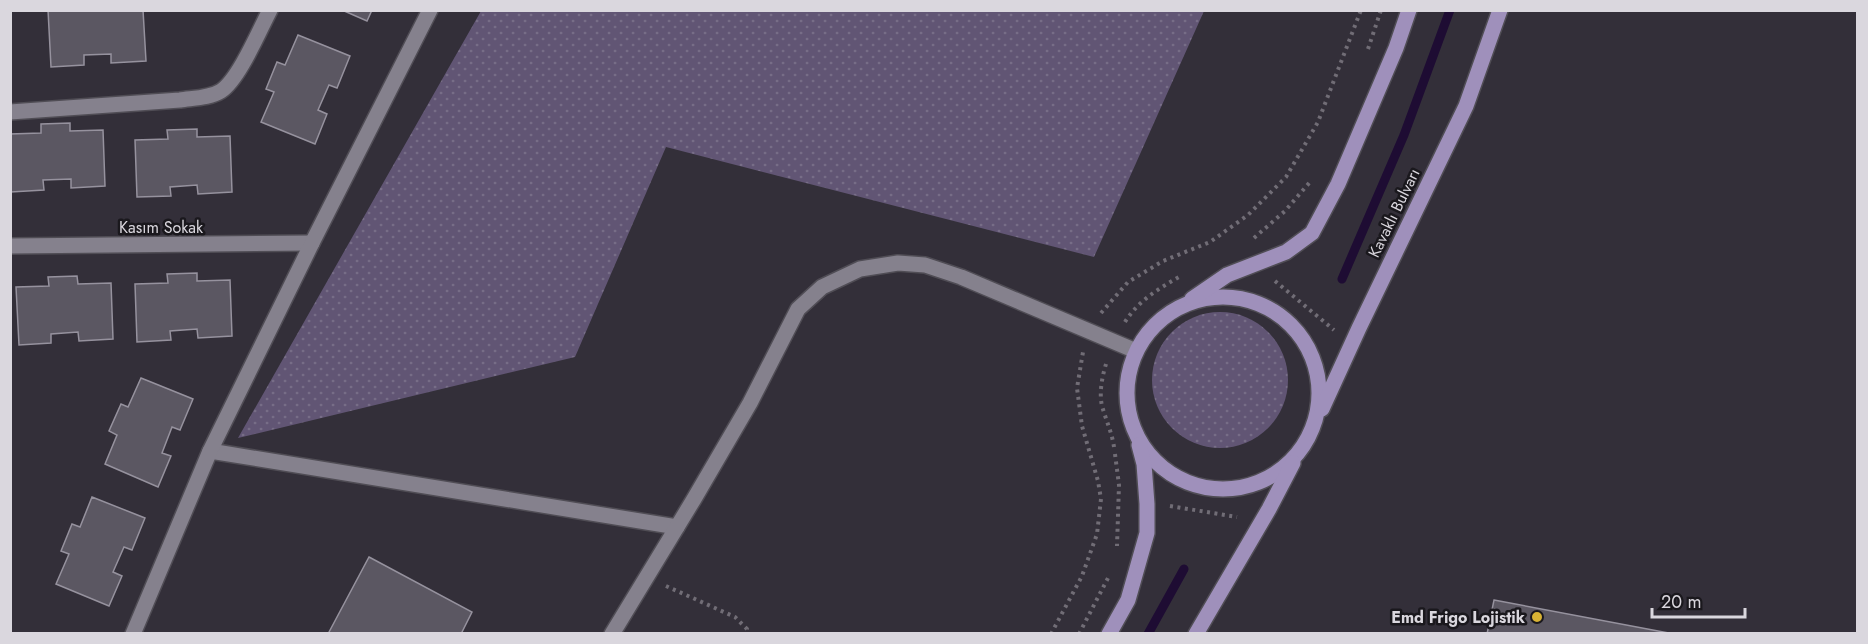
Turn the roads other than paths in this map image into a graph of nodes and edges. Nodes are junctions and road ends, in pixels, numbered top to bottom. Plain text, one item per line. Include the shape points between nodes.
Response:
1 (270, 10) edge
2 (430, 10) edge
3 (1408, 10) edge
4 (1500, 10) edge
5 (10, 112) edge
6 (312, 243) junction
7 (10, 246) edge
8 (1188, 302) junction
9 (1136, 351) junction
10 (1313, 428) junction
11 (1137, 439) junction
12 (210, 451) junction
13 (1298, 455) junction
14 (677, 527) junction
15 (133, 633) edge
16 (612, 633) edge
17 (1109, 633) edge
18 (1196, 633) edge

1 - 5 street via 232,81 220,92 180,100
2 - 6 street
3 - 8 main road, Kavaklı Bulvarı via 1396,48 1338,184 1312,233 1286,252 1227,275
4 - 10 main road, Kavaklı Bulvarı via 1466,106
6 - 7 street, Kasım Sokak
6 - 12 street
8 - 9 main road, Kavaklı Bulvarı via 1160,319
8 - 10 main road, Kavaklı Bulvarı via 1220,296 1253,301 1281,316 1303,338 1316,367 1320,398
9 - 11 main road, Kavaklı Bulvarı via 1127,375 1127,408
9 - 14 street via 925,265 898,263 860,269 822,287 798,309 750,403
10 - 13 main road, Kavaklı Bulvarı
11 - 13 main road, Kavaklı Bulvarı via 1158,464 1184,482 1214,489 1245,487 1274,475
11 - 17 main road, Kavaklı Bulvarı via 1144,464 1147,533 1128,600
12 - 14 street
12 - 15 street
13 - 18 main road, Kavaklı Bulvarı
14 - 16 street

